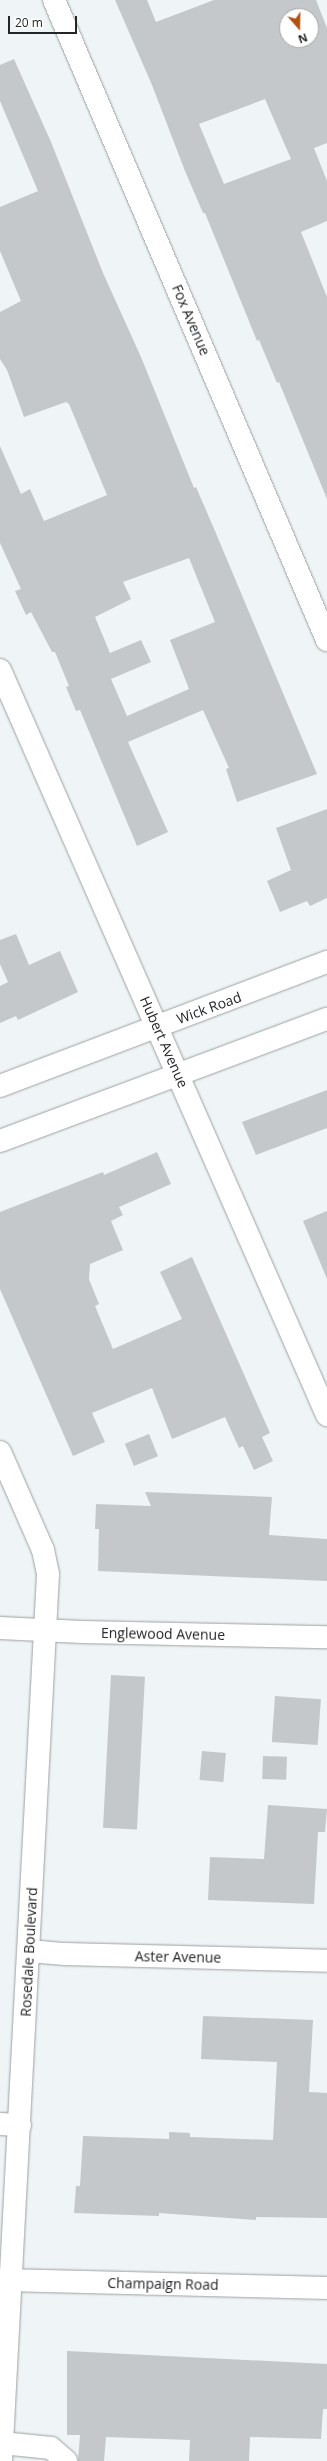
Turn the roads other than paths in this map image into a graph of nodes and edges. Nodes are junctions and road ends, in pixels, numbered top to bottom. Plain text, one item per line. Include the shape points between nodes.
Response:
1 (54, 0) edge
2 (327, 640) edge
3 (0, 670) edge
4 (327, 962) edge
5 (327, 1019) edge
6 (157, 1027) junction
7 (178, 1075) junction
8 (0, 1086) edge
9 (0, 1141) edge
10 (327, 1415) edge
11 (0, 1452) edge
12 (0, 1628) edge
13 (45, 1630) junction
14 (327, 1637) edge
15 (29, 1951) junction
16 (327, 1961) edge
17 (10, 2124) edge
18 (6, 2280) edge
19 (327, 2288) edge
20 (2, 2452) edge
21 (66, 2461) edge

1 - 2 street, Fox Avenue
3 - 6 street, Hubert Avenue
4 - 6 street, Wick Road
5 - 7 street
6 - 7 street, Hubert Avenue
6 - 8 street, Wick Road
7 - 9 street
7 - 10 street, Hubert Avenue
11 - 13 street, Rosedale Boulevard via 43,1550 48,1574
12 - 13 street, Englewood Avenue
13 - 14 street, Englewood Avenue
13 - 15 street, Rosedale Boulevard
15 - 16 street, Aster Avenue
15 - 17 street, Rosedale Boulevard
17 - 18 street, Rosedale Boulevard
18 - 19 street, Champaign Road
18 - 20 street, Rosedale Boulevard
20 - 21 street via 51,2448

